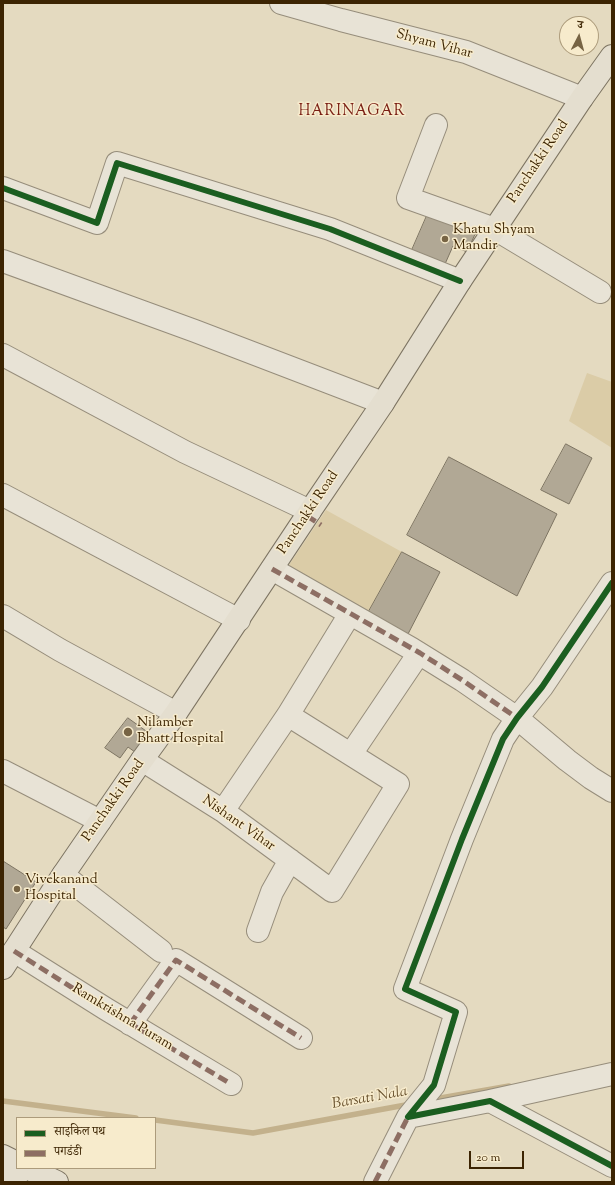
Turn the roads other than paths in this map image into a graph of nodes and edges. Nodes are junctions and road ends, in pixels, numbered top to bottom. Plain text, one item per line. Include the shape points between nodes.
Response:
1 (282, 3) edge
2 (612, 56) edge
3 (582, 98) junction
4 (436, 125) dead end
5 (3, 188) edge
6 (495, 229) junction
7 (3, 261) edge
8 (460, 281) junction
9 (600, 292) dead end
10 (3, 355) edge
11 (384, 403) junction
12 (3, 495) edge
13 (310, 511) junction
14 (272, 569) junction
15 (612, 582) edge
16 (3, 616) edge
17 (239, 620) junction
18 (345, 622) dead end
19 (413, 662) dead end
20 (176, 713) junction
21 (288, 715) junction
22 (517, 718) junction
23 (351, 754) junction
24 (142, 760) junction
25 (3, 771) edge
26 (612, 791) edge
27 (223, 811) junction
28 (100, 821) junction
29 (290, 860) junction
30 (63, 875) junction
31 (258, 931) dead end
32 (161, 951) dead end
33 (6, 963) edge
34 (130, 1024) junction
35 (302, 1038) dead end
36 (612, 1074) edge
37 (231, 1084) dead end
38 (490, 1101) junction
39 (416, 1107) junction
40 (3, 1156) edge
41 (16, 1162) edge
42 (612, 1166) edge
43 (3, 1176) edge
44 (16, 1182) edge
45 (375, 1182) edge

1 - 3 street, Shyam Vihar via 466,52
2 - 3 main road, Panchakki Road
3 - 6 main road, Panchakki Road
4 - 6 street via 408,198
5 - 8 street via 97,223 117,163 330,229
6 - 8 main road, Panchakki Road
6 - 9 street
7 - 11 street
8 - 11 main road, Panchakki Road
10 - 13 street via 185,452
11 - 13 main road, Panchakki Road
12 - 17 street
13 - 14 main road, Panchakki Road
14 - 17 main road, Panchakki Road
14 - 22 street via 420,653
15 - 22 street via 542,687
16 - 20 street
17 - 20 main road, Panchakki Road
18 - 21 street
19 - 23 street
20 - 24 main road, Panchakki Road
21 - 23 street
21 - 27 street
22 - 26 street via 590,778
22 - 39 street via 503,739 405,989 456,1012 434,1085
23 - 29 street, Nishant Vihar via 398,784 332,891
24 - 27 street, Nishant Vihar
24 - 28 main road, Panchakki Road
25 - 28 street
27 - 29 street, Nishant Vihar
28 - 30 main road, Panchakki Road
29 - 31 street via 272,892
30 - 32 street
30 - 33 main road, Panchakki Road
33 - 34 street, Ramkrishna Puram
34 - 35 street via 176,960
34 - 37 street, Ramkrishna Puram
36 - 38 street
38 - 39 street
38 - 42 street
39 - 45 street
40 - 41 main road
43 - 44 main road

